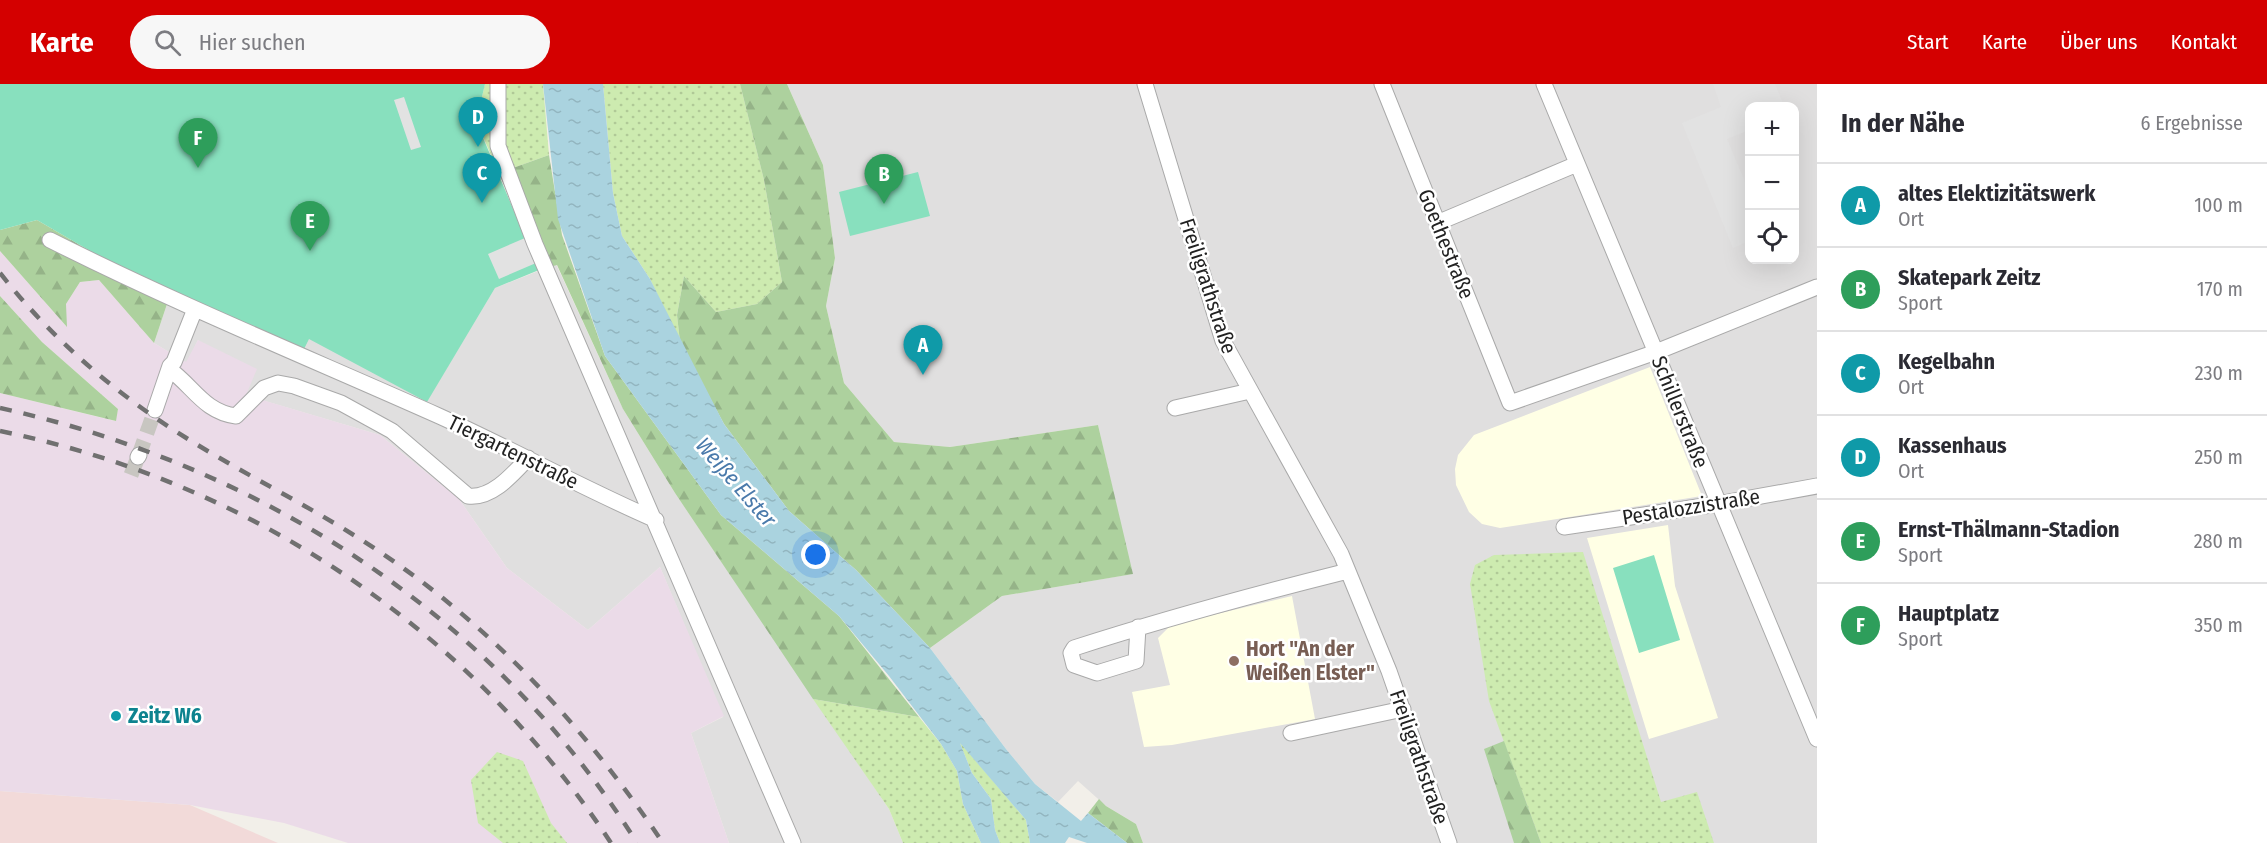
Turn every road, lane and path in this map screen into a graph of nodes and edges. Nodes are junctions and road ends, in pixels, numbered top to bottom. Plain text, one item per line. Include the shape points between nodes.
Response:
1 (498, 84) edge
2 (1146, 84) edge
3 (1382, 84) edge
4 (1544, 84) edge
5 (1577, 164) junction
6 (1437, 223) junction
7 (50, 240) dead end
8 (1817, 287) edge
9 (195, 309) junction
10 (1656, 352) junction
11 (169, 369) junction
12 (1250, 392) junction
13 (1175, 408) dead end
14 (155, 410) tunnel mouth
15 (528, 458) junction
16 (1817, 486) edge
17 (1717, 504) junction
18 (656, 520) junction
19 (1564, 527) dead end
20 (1348, 571) junction
21 (1138, 627) dead end
22 (1817, 699) edge
23 (1802, 704) junction
24 (1403, 709) junction
25 (1291, 733) dead end
26 (1817, 739) edge
27 (794, 843) edge
28 (1449, 843) edge

1 - 18 street via 497,130 505,164 535,244
2 - 12 street, Freiligrathstraße via 1223,341
3 - 6 street, Goethestraße
4 - 5 street, Schillerstraße
5 - 6 street
5 - 10 street, Schillerstraße
6 - 10 street, Goethestraße via 1509,404
7 - 9 street, Tiergartenstraße
8 - 10 street
9 - 11 street
9 - 15 street, Tiergartenstraße via 286,346
10 - 17 street, Schillerstraße
11 - 14 street
11 - 15 street via 200,400 224,415 236,416 264,388 278,383 341,403 392,431 468,496 483,494 506,481
12 - 13 street
12 - 20 street, Freiligrathstraße via 1284,447
15 - 18 street, Tiergartenstraße
16 - 17 street, Pestalozzistraße
17 - 19 street, Pestalozzistraße
17 - 23 street, Schillerstraße
18 - 27 street
20 - 21 street
20 - 24 street, Freiligrathstraße
22 - 23 street
23 - 26 street, Schillerstraße
24 - 25 street
24 - 28 street, Freiligrathstraße

